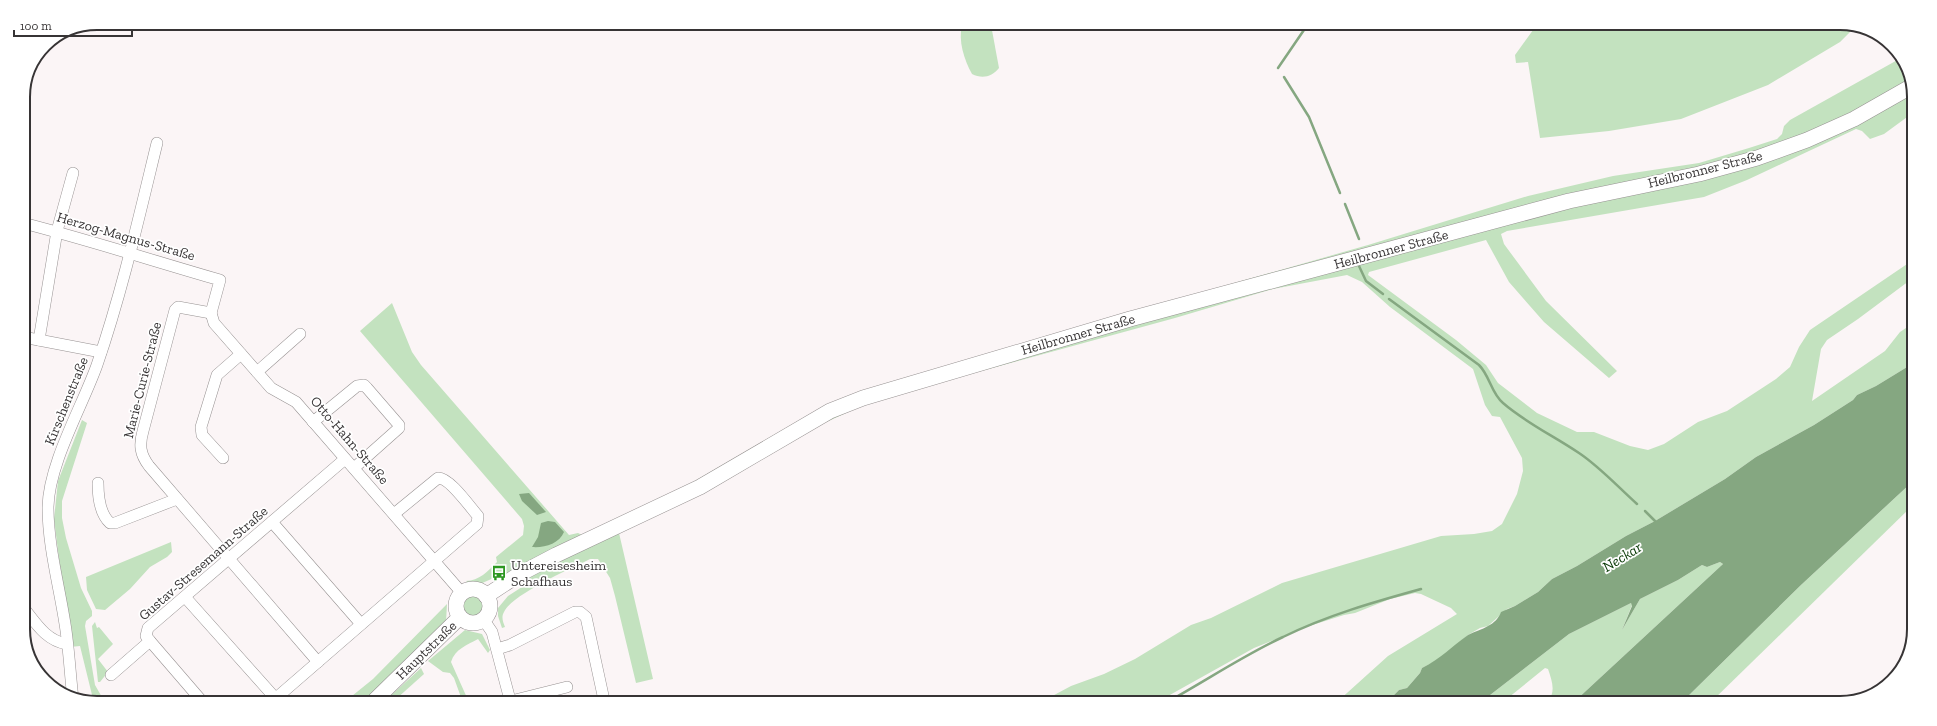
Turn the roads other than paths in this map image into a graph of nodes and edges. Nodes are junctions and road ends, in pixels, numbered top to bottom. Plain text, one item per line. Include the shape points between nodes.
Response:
1 (1907, 89) edge
2 (158, 143) dead end
3 (73, 173) dead end
4 (30, 224) edge
5 (57, 231) junction
6 (130, 254) junction
7 (211, 313) junction
8 (300, 334) dead end
9 (30, 338) edge
10 (39, 340) junction
11 (101, 352) junction
12 (241, 354) junction
13 (257, 372) junction
14 (313, 422) junction
15 (223, 458) dead end
16 (345, 459) junction
17 (354, 468) junction
18 (98, 483) dead end
19 (177, 499) junction
20 (394, 514) junction
21 (272, 522) junction
22 (229, 558) junction
23 (435, 562) junction
24 (462, 593) junction
25 (486, 596) junction
26 (185, 597) junction
27 (30, 615) edge
28 (460, 617) junction
29 (483, 619) junction
30 (361, 624) junction
31 (150, 641) junction
32 (68, 644) junction
33 (497, 649) junction
34 (318, 662) junction
35 (111, 675) dead end
36 (567, 687) dead end
37 (72, 691) edge
38 (197, 696) edge
39 (273, 696) edge
40 (279, 696) edge
41 (379, 696) edge
42 (509, 696) edge
43 (530, 696) edge
44 (603, 696) edge

1 - 25 main road, Heilbronner Straße via 1854,119 1757,158 1699,174 1569,201 1116,322 864,398 830,411 700,487 537,565
2 - 6 street, Kirschenstraße
3 - 5 street
4 - 5 street, Herzog-Magnus-Straße
5 - 6 street, Herzog-Magnus-Straße
5 - 10 street
6 - 7 street, Herzog-Magnus-Straße via 220,280
6 - 11 street, Kirschenstraße
7 - 12 street, Otto-Hahn-Straße via 214,323
7 - 19 street, Marie-Curie-Straße via 183,307 175,310 140,442 144,459
8 - 13 street
9 - 10 street
10 - 11 street
11 - 32 street, Kirschenstraße via 53,474 48,507 55,573
12 - 13 street, Otto-Hahn-Straße
12 - 15 street via 217,375 202,423 202,435
13 - 14 street, Otto-Hahn-Straße via 271,388 296,402
14 - 16 street, Otto-Hahn-Straße
14 - 17 street via 360,385 367,388 399,425 398,430
16 - 17 street, Otto-Hahn-Straße
16 - 21 street, Gustav-Stresemann-Straße
17 - 20 street, Otto-Hahn-Straße
18 - 19 street via 100,503 108,521 113,524
19 - 22 street, Marie-Curie-Straße
20 - 23 street, Otto-Hahn-Straße
20 - 23 street via 441,477 478,516 477,524
21 - 22 street, Gustav-Stresemann-Straße
21 - 30 street
22 - 26 street, Gustav-Stresemann-Straße
22 - 34 street, Marie-Curie-Straße
23 - 24 street, Otto-Hahn-Straße
23 - 30 street
24 - 25 main road via 477,590
24 - 28 main road via 456,607
25 - 29 main road via 490,609
26 - 31 street, Gustav-Stresemann-Straße via 148,628 146,636
26 - 39 street
27 - 32 street via 47,635
28 - 29 main road via 472,623
28 - 41 main road, Hauptstraße
29 - 33 street via 492,632
30 - 34 street
31 - 35 street
31 - 38 street, Gustav-Stresemann-Straße
32 - 37 street, Kirschenstraße
33 - 42 street
33 - 44 street via 575,612 580,612 586,617
34 - 40 street
36 - 43 street

